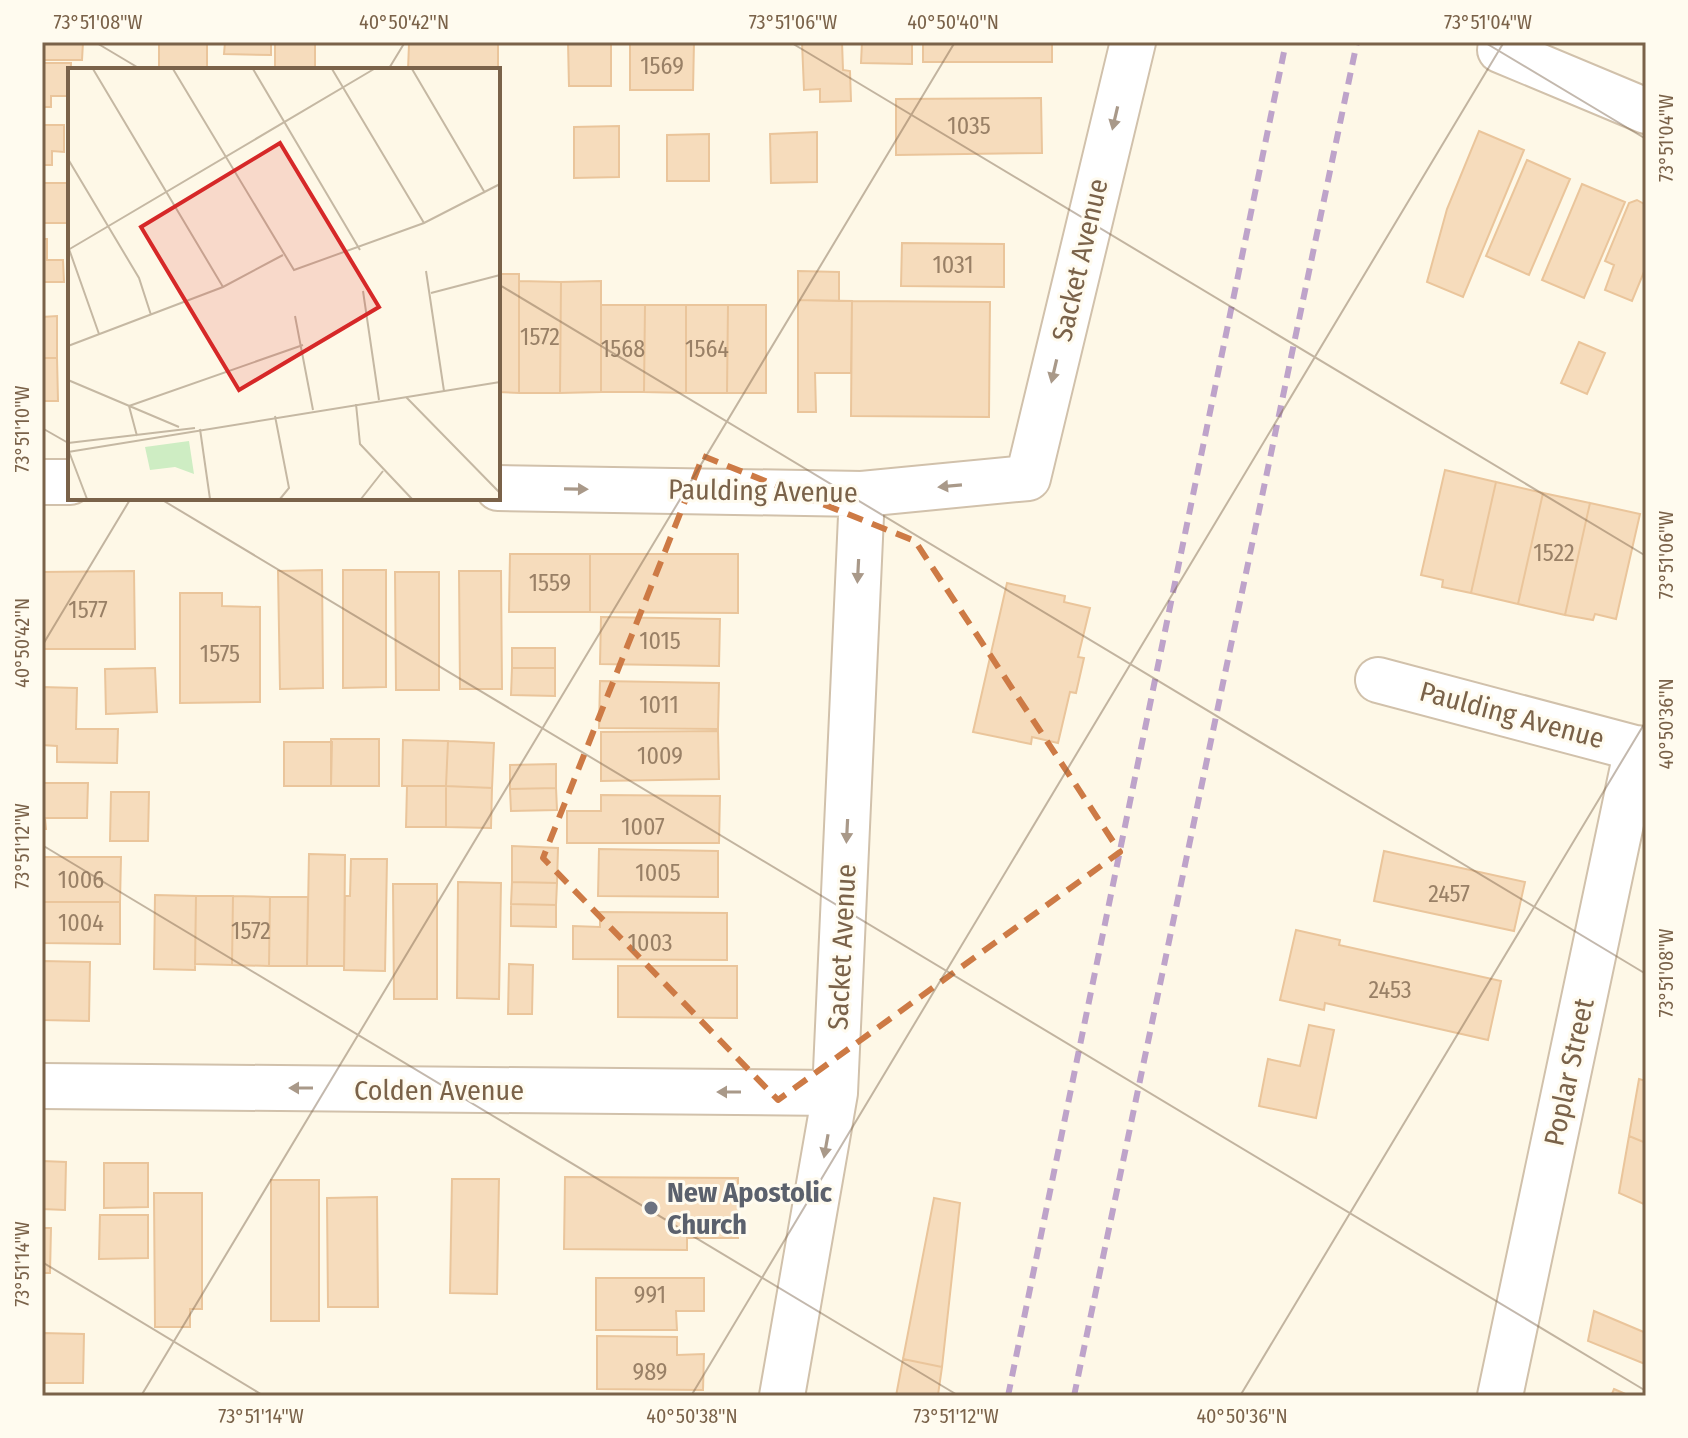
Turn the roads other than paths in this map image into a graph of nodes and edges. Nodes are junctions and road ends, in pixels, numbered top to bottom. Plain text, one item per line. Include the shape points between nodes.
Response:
1 (1133, 42) edge
2 (1500, 50) dead end
3 (1646, 111) edge
4 (1028, 478) joint
5 (42, 482) edge
6 (68, 482) edge
7 (500, 488) edge
8 (862, 494) junction
9 (1378, 680) dead end
10 (1642, 749) edge
11 (42, 1086) edge
12 (835, 1093) junction
13 (782, 1396) edge
14 (1500, 1396) edge

1 -> 4 street, Sacket Avenue
2 - 3 street
4 -> 8 street, Paulding Avenue
5 - 6 street
7 -> 8 street, Paulding Avenue
8 -> 12 street, Sacket Avenue
9 - 10 street, Paulding Avenue
10 - 14 street, Poplar Street
12 -> 11 street, Colden Avenue
12 -> 13 street, Sacket Avenue

